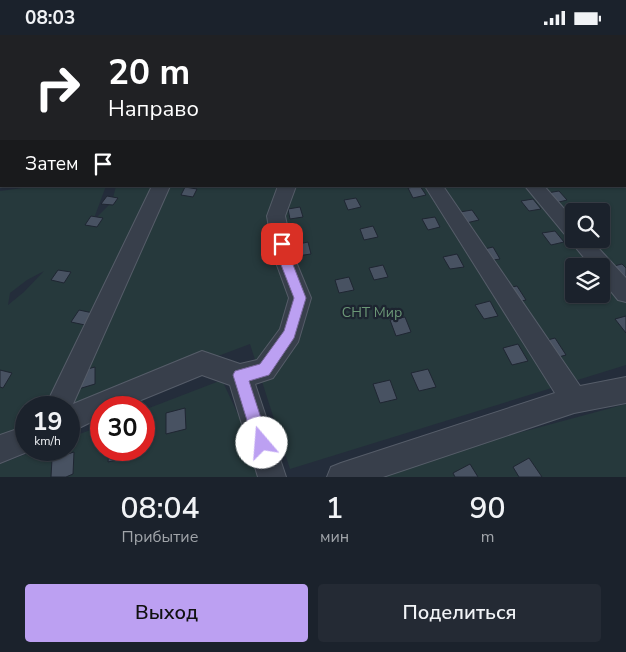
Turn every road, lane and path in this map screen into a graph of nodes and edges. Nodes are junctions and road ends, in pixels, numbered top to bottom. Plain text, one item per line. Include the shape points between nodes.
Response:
1 (161, 187) edge
2 (288, 187) edge
3 (435, 187) edge
4 (535, 187) edge
5 (565, 222) edge
6 (587, 248) edge
7 (626, 293) edge
8 (240, 375) junction
9 (626, 390) edge
10 (63, 396) edge
11 (574, 400) junction
12 (80, 414) edge
13 (15, 443) edge
14 (0, 449) edge
15 (272, 477) edge
16 (341, 477) edge

1 - 10 street
2 - 8 street via 276,216 284,257 300,298 290,334 264,370
3 - 11 street
4 - 5 street
6 - 7 street
8 - 12 street via 202,363
8 - 15 street
9 - 11 street
11 - 16 street
13 - 14 street

